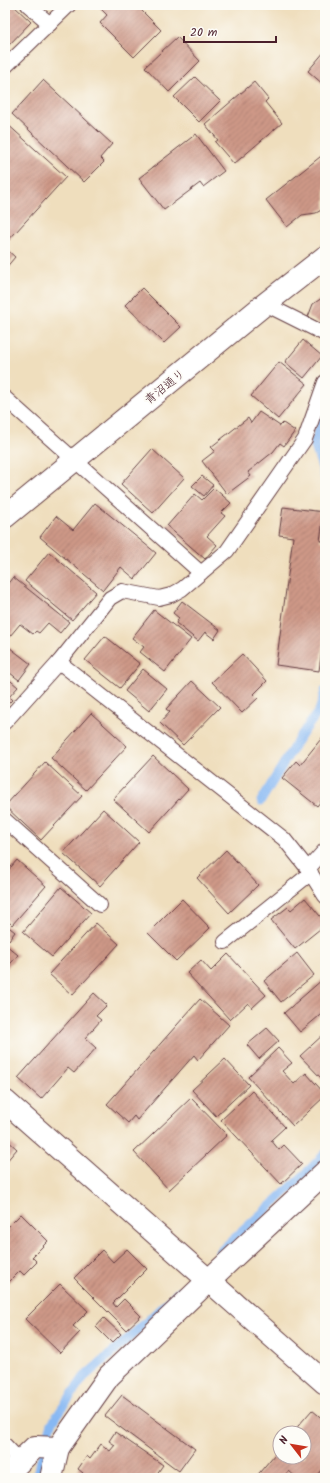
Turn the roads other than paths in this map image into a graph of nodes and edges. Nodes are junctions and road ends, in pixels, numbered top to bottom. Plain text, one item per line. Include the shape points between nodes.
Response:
1 (28, 5) edge
2 (69, 5) edge
3 (50, 24) junction
4 (5, 67) edge
5 (325, 257) edge
6 (265, 304) junction
7 (325, 334) edge
8 (325, 382) edge
9 (5, 398) edge
10 (74, 460) junction
11 (5, 517) edge
12 (201, 573) junction
13 (59, 662) junction
14 (5, 722) edge
15 (5, 820) edge
16 (325, 850) edge
17 (309, 871) junction
18 (325, 896) edge
19 (100, 905) dead end
20 (226, 942) dead end
21 (5, 1101) edge
22 (325, 1172) edge
23 (209, 1280) junction
24 (325, 1383) edge
25 (5, 1446) edge
26 (34, 1456) edge
27 (52, 1478) edge

1 - 3 lane
2 - 3 lane
3 - 4 lane
5 - 6 street, 青沼通り
6 - 7 lane
6 - 10 street, 青沼通り
8 - 12 lane via 305,439 227,551
9 - 10 lane
10 - 11 street, 青沼通り
10 - 12 lane
12 - 13 lane via 171,595 159,598 122,591 110,598
13 - 14 lane
13 - 17 lane via 284,839
15 - 19 lane
16 - 17 lane
17 - 18 lane
17 - 20 lane
21 - 23 street
22 - 23 street
23 - 24 street
23 - 26 street via 109,1376
25 - 26 lane
26 - 27 street

